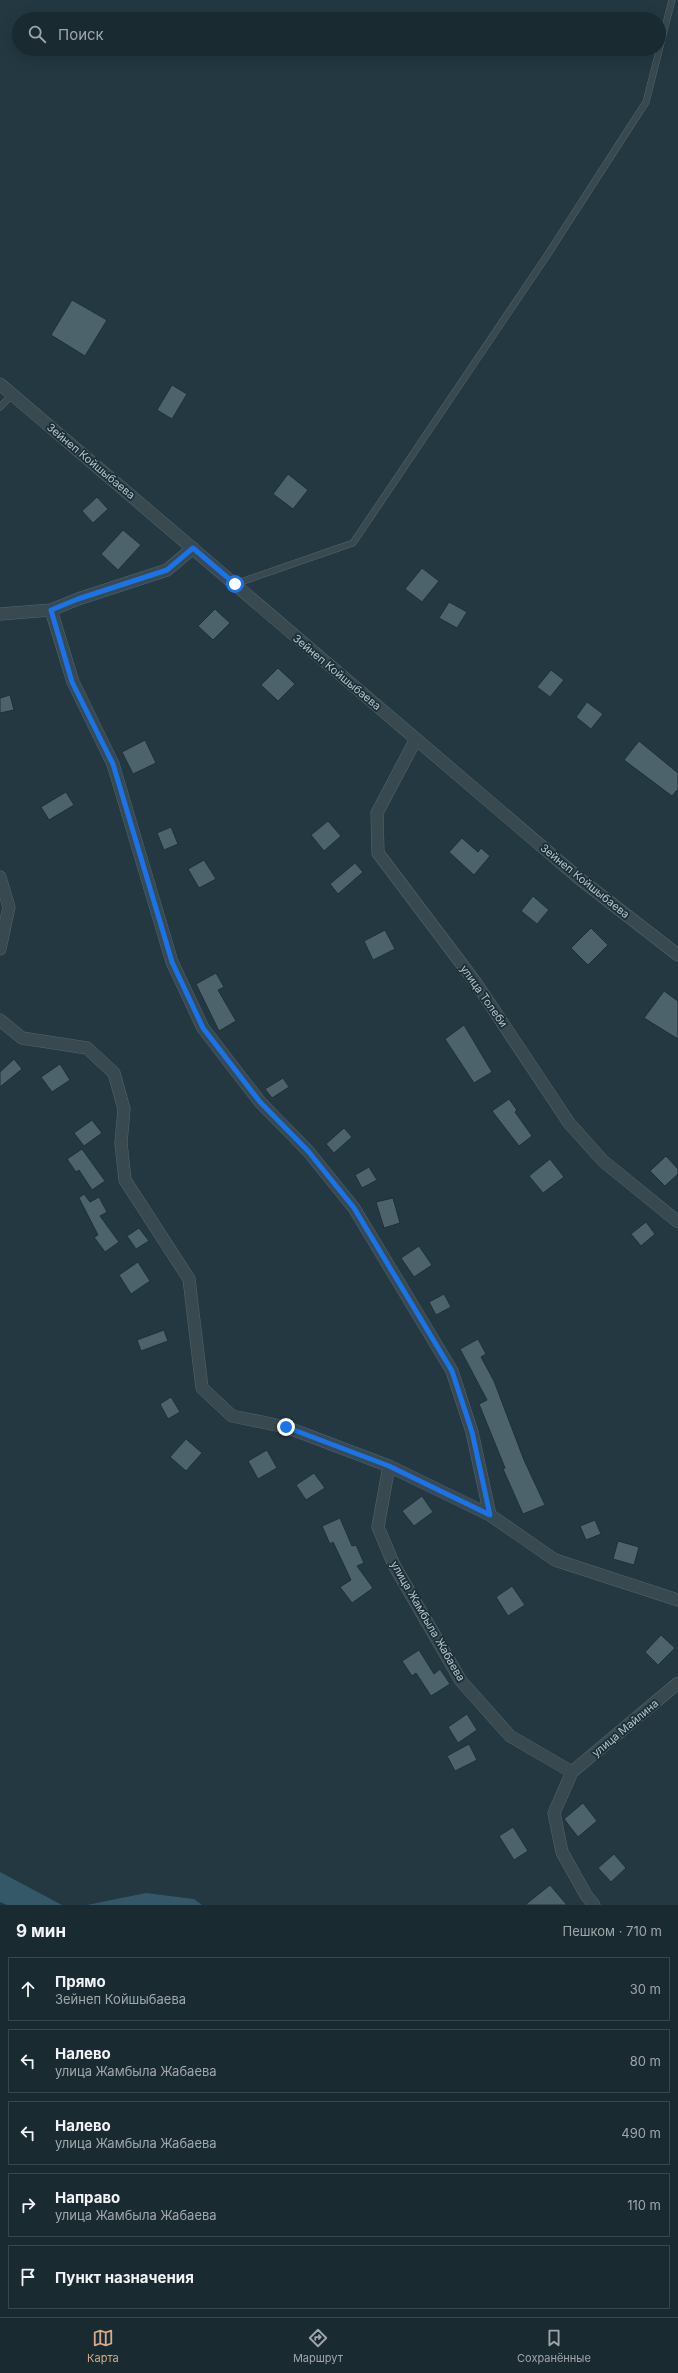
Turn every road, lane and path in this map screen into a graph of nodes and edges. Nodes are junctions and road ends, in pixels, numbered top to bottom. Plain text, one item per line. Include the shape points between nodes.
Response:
1 (672, 0) edge
2 (666, 24) edge
3 (658, 56) edge
4 (0, 384) edge
5 (13, 394) junction
6 (0, 407) edge
7 (193, 548) junction
8 (235, 584) junction
9 (51, 610) junction
10 (0, 614) edge
11 (416, 739) junction
12 (0, 877) edge
13 (0, 949) edge
14 (678, 955) edge
15 (0, 1020) edge
16 (678, 1222) edge
17 (389, 1466) junction
18 (490, 1515) junction
19 (678, 1600) edge
20 (678, 1683) edge
21 (572, 1772) junction
22 (594, 1905) edge

1 - 2 lane
3 - 8 lane via 646,102 546,257 353,543
4 - 5 street, Зейнеп Койшыбаева
5 - 6 lane
5 - 7 street, Зейнеп Койшыбаева
7 - 8 street, Зейнеп Койшыбаева
7 - 9 street via 167,570
8 - 11 street, Зейнеп Койшыбаева
9 - 10 street
9 - 18 street via 72,682 113,764 172,962 203,1028 260,1102 308,1151 354,1208 452,1371 472,1432
11 - 14 street, Зейнеп Койшыбаева via 580,879
11 - 16 street, улица Толеби via 377,813 378,853 476,983 569,1123 603,1161
12 - 13 street via 9,907
15 - 17 street via 22,1038 87,1048 114,1073 124,1109 121,1143 125,1180 189,1279 202,1388 232,1416 286,1427
17 - 18 street
17 - 21 street, улица Жамбыла Жабаева via 378,1526 394,1565 461,1681 510,1736
18 - 19 street via 555,1560
20 - 21 street, улица Майлина
21 - 22 street via 554,1814 562,1852

